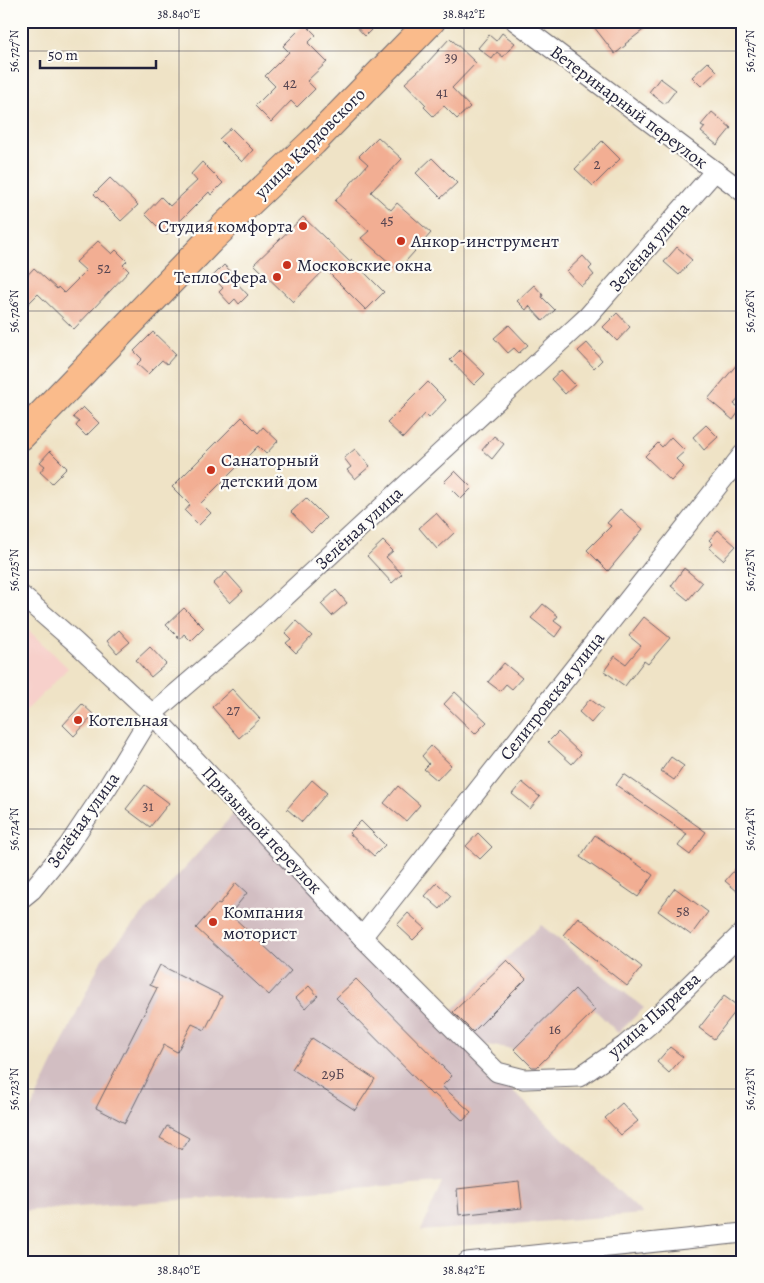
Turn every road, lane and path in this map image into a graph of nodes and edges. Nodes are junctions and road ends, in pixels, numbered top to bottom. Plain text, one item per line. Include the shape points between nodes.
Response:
1 (431, 21) edge
2 (515, 21) edge
3 (715, 171) junction
4 (743, 192) edge
5 (21, 436) edge
6 (743, 454) edge
7 (21, 595) edge
8 (152, 714) junction
9 (21, 899) edge
10 (743, 932) edge
11 (362, 937) junction
12 (497, 1072) joint
13 (743, 1233) edge
14 (466, 1262) edge

1 - 5 main road, улица Кардовского via 313,142 210,240
2 - 3 street, Ветеринарный переулок
3 - 4 street, Ветеринарный переулок
3 - 8 street, Зелёная улица via 586,317 245,634
6 - 11 street, Селитровская улица
7 - 8 street, Призывной переулок
8 - 9 street, Зелёная улица via 68,846
8 - 11 street, Призывной переулок
10 - 12 street, улица Пыряева via 650,1024 579,1077 524,1079
11 - 12 street, Призывной переулок
13 - 14 street

